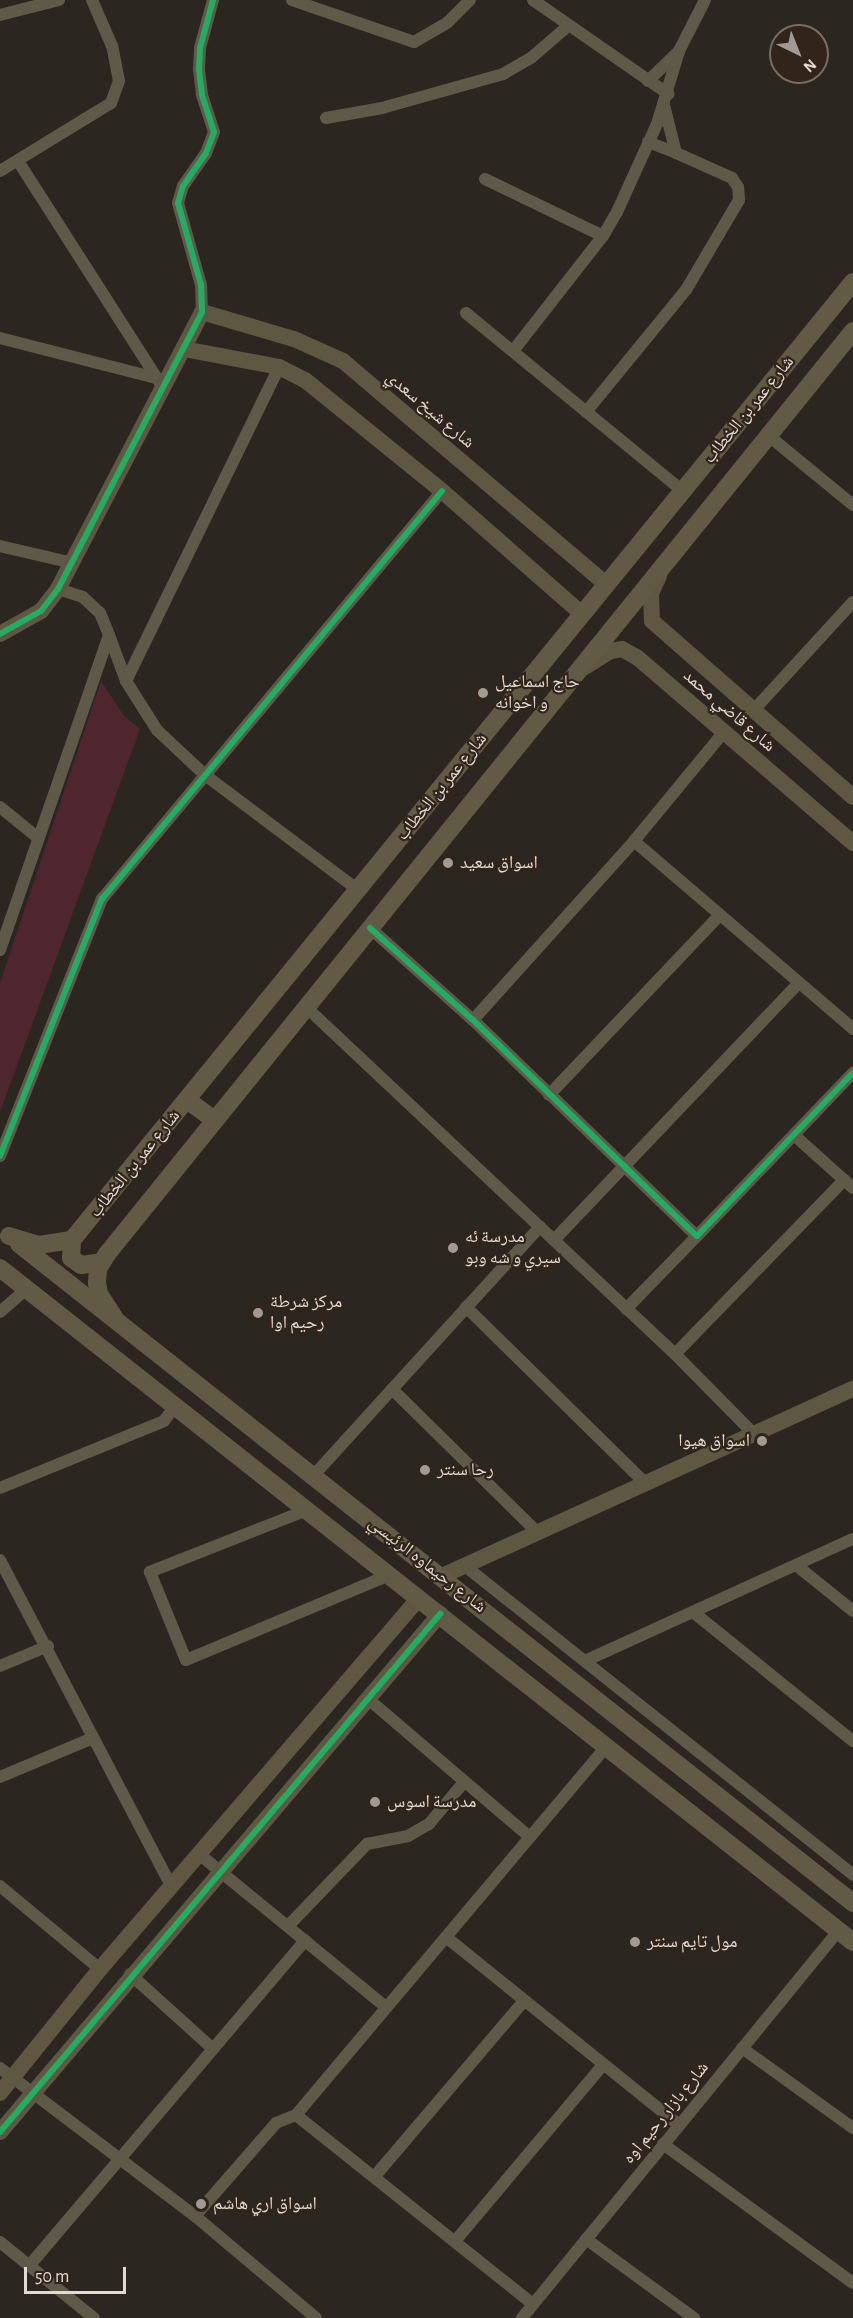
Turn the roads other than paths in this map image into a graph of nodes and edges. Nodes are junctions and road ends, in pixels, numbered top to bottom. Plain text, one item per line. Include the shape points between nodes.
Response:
1 (59, 0) edge
2 (92, 0) edge
3 (213, 0) edge
4 (292, 0) edge
5 (470, 0) edge
6 (533, 0) edge
7 (705, 0) edge
8 (0, 15) edge
9 (568, 26) junction
10 (679, 51) junction
11 (648, 81) junction
12 (666, 100) junction
13 (326, 118) dead end
14 (648, 142) junction
15 (676, 153) junction
16 (18, 161) junction
17 (0, 171) edge
18 (485, 179) dead end
19 (603, 236) junction
20 (853, 282) edge
21 (202, 312) junction
22 (466, 313) dead end
23 (853, 331) edge
24 (0, 338) edge
25 (805, 340) junction
26 (184, 349) junction
27 (513, 351) junction
28 (830, 360) junction
29 (279, 367) junction
30 (159, 383) junction
31 (586, 412) junction
32 (769, 436) junction
33 (442, 491) junction
34 (683, 491) junction
35 (853, 505) edge
36 (0, 546) edge
37 (673, 554) junction
38 (69, 561) junction
39 (607, 585) junction
40 (58, 589) junction
41 (850, 609) edge
42 (582, 614) junction
43 (0, 634) edge
44 (109, 635) junction
45 (573, 678) junction
46 (126, 681) junction
47 (753, 711) junction
48 (724, 732) junction
49 (205, 775) junction
50 (853, 797) edge
51 (427, 806) junction
52 (0, 807) edge
53 (452, 827) junction
54 (39, 838) junction
55 (634, 841) junction
56 (853, 843) edge
57 (358, 890) junction
58 (720, 915) junction
59 (370, 928) junction
60 (0, 950) edge
61 (799, 983) junction
62 (306, 1007) junction
63 (473, 1020) junction
64 (853, 1029) edge
65 (853, 1073) edge
66 (549, 1095) junction
67 (187, 1100) junction
68 (215, 1120) junction
69 (794, 1135) junction
70 (0, 1156) edge
71 (623, 1167) junction
72 (849, 1184) edge
73 (540, 1227) junction
74 (4, 1232) edge
75 (697, 1236) junction
76 (72, 1240) junction
77 (554, 1240) junction
78 (102, 1262) junction
79 (0, 1268) edge
80 (26, 1289) junction
81 (466, 1307) junction
82 (626, 1309) junction
83 (0, 1312) edge
84 (114, 1317) junction
85 (675, 1354) junction
86 (392, 1389) junction
87 (853, 1389) edge
88 (175, 1406) junction
89 (262, 1434) junction
90 (754, 1434) junction
91 (243, 1460) junction
92 (299, 1463) junction
93 (314, 1475) junction
94 (645, 1484) junction
95 (277, 1487) junction
96 (0, 1488) edge
97 (307, 1510) junction
98 (538, 1533) junction
99 (853, 1539) edge
100 (0, 1560) edge
101 (796, 1565) junction
102 (465, 1566) junction
103 (389, 1575) junction
104 (442, 1576) junction
105 (419, 1598) junction
106 (853, 1611) edge
107 (693, 1612) junction
108 (440, 1614) junction
109 (403, 1618) junction
110 (425, 1633) junction
111 (48, 1646) junction
112 (587, 1660) junction
113 (0, 1666) edge
114 (367, 1698) junction
115 (93, 1738) junction
116 (853, 1741) edge
117 (606, 1747) junction
118 (0, 1777) edge
119 (464, 1782) junction
120 (530, 1837) junction
121 (199, 1854) junction
122 (220, 1869) junction
123 (853, 1875) edge
124 (0, 1886) edge
125 (171, 1886) junction
126 (853, 1903) edge
127 (288, 1926) junction
128 (839, 1930) junction
129 (446, 1937) junction
130 (304, 1940) junction
131 (853, 1942) edge
132 (100, 1969) junction
133 (130, 1974) junction
134 (523, 2002) junction
135 (386, 2007) junction
136 (742, 2048) junction
137 (213, 2049) junction
138 (603, 2065) junction
139 (5, 2072) edge
140 (0, 2093) edge
141 (33, 2093) junction
142 (296, 2115) junction
143 (680, 2125) junction
144 (853, 2128) edge
145 (0, 2132) edge
146 (663, 2144) junction
147 (118, 2161) junction
148 (375, 2176) junction
149 (195, 2216) junction
150 (456, 2240) junction
151 (586, 2240) junction
152 (0, 2242) edge
153 (29, 2266) junction
154 (853, 2283) edge
155 (533, 2304) junction
156 (94, 2318) edge
157 (315, 2318) edge
158 (522, 2318) edge
159 (694, 2318) edge

1 - 8 street
2 - 16 street via 112,46 119,81 111,103
3 - 21 street via 200,48 199,69 214,132 206,153 183,186 178,203 201,285
4 - 5 street via 401,41 414,42 448,22
6 - 9 street
7 - 10 street
9 - 11 street
9 - 13 street via 531,58 503,74 382,108
10 - 11 street
10 - 12 street
11 - 12 street
12 - 14 street
12 - 15 street
14 - 15 street
14 - 19 street
15 - 31 street via 732,178 739,200 686,290
16 - 17 street
16 - 30 street
18 - 19 street
19 - 27 street
20 - 25 main road, شارع عمر بن الخطاب
21 - 26 street
21 - 39 street, شارع شيخ سعدي via 294,339 343,362
22 - 27 street
23 - 28 main road, شارع عمر بن الخطاب
24 - 30 street
25 - 28 main road
25 - 34 main road, شارع عمر بن الخطاب
26 - 29 street
26 - 30 street
27 - 31 street
28 - 32 main road, شارع عمر بن الخطاب
29 - 33 street via 305,380
29 - 46 street
30 - 38 street
31 - 34 street
32 - 35 street
32 - 37 main road, شارع عمر بن الخطاب
33 - 42 street
33 - 49 street
34 - 39 main road, شارع عمر بن الخطاب
36 - 38 street
37 - 45 main road, شارع عمر بن الخطاب
37 - 47 street, شارع قاضي محمد via 651,594 652,621
38 - 40 street
39 - 42 main road, شارع عمر بن الخطاب
40 - 43 street via 41,611
40 - 44 street via 83,597 100,613
41 - 47 street
42 - 51 main road, شارع عمر بن الخطاب
44 - 46 street
44 - 54 street
45 - 48 street, شارع قاضي محمد via 597,657 622,649 638,658
45 - 53 main road, شارع عمر بن الخطاب
46 - 49 street via 157,730
47 - 50 street, شارع قاضي محمد
48 - 55 street
48 - 56 street, شارع قاضي محمد
49 - 57 street
49 - 70 street via 102,899
51 - 53 main road
51 - 57 main road, شارع عمر بن الخطاب
52 - 54 street
53 - 59 main road, شارع عمر بن الخطاب
54 - 60 street
55 - 58 street
55 - 63 street
57 - 67 main road, شارع عمر بن الخطاب
58 - 61 street
58 - 66 street
59 - 62 main road, شارع عمر بن الخطاب
59 - 63 street
61 - 64 street
61 - 71 street
62 - 68 main road, شارع عمر بن الخطاب
62 - 73 street
63 - 66 street
65 - 69 street
66 - 71 street
67 - 68 main road
67 - 76 main road, شارع عمر بن الخطاب
68 - 78 main road, شارع عمر بن الخطاب
69 - 72 street
69 - 75 street
71 - 75 street
71 - 77 street
72 - 85 street
73 - 77 street
73 - 81 street
74 - 76 main road via 39,1245
74 - 84 main road, شارع رحيماوه الرئيسي
75 - 82 street
76 - 78 main road via 71,1258 81,1265
77 - 82 street
78 - 84 main road via 98,1269 99,1294
79 - 80 main road, شارع رحيماوه الرئيسي
80 - 83 street
80 - 88 main road, شارع رحيماوه الرئيسي
81 - 86 street
81 - 94 street
82 - 85 street
84 - 89 main road, شارع رحيماوه الرئيسي
85 - 90 street
86 - 93 street
86 - 98 street
87 - 90 street
88 - 91 main road, شارع رحيماوه الرئيسي
88 - 96 street via 165,1421
89 - 91 main road via 268,1452
89 - 92 main road, شارع رحيماوه الرئيسي
90 - 94 street
91 - 95 main road, شارع رحيماوه الرئيسي
92 - 93 main road, شارع رحيماوه الرئيسي
92 - 95 main road via 285,1460 278,1464
93 - 104 main road, شارع رحيماوه الرئيسي
94 - 98 street
95 - 97 main road, شارع رحيماوه الرئيسي
97 - 103 main road, شارع رحيماوه الرئيسي
97 - 103 street via 150,1572 186,1660
98 - 102 street
99 - 101 street
100 - 111 street
101 - 106 street
101 - 107 street
102 - 104 street
102 - 112 street
103 - 105 main road, شارع رحيماوه الرئيسي
104 - 126 main road, شارع رحيماوه الرئيسي
105 - 108 main road, شارع رحيماوه الرئيسي
105 - 109 street
107 - 112 street
107 - 116 street
108 - 110 street
108 - 117 main road, شارع رحيماوه الرئيسي
109 - 110 street
109 - 121 street
110 - 114 street
111 - 113 street
111 - 115 street
112 - 123 street
114 - 119 street
114 - 122 street
115 - 118 street
115 - 125 street
117 - 120 street
117 - 128 main road, شارع رحيماوه الرئيسي
119 - 120 street
119 - 127 street via 429,1824 408,1836 367,1844
120 - 129 street
121 - 122 street
121 - 125 street
122 - 127 street
122 - 133 street
124 - 132 street
125 - 132 street
127 - 130 street
128 - 131 main road, شارع رحيماوه الرئيسي
128 - 136 street, شارع بازار رحيم اوه
129 - 134 street
129 - 135 street
130 - 135 street
130 - 137 street
132 - 139 street
133 - 137 street
133 - 141 street
134 - 138 street
134 - 148 street
135 - 142 street
136 - 143 street, شارع بازار رحيم اوه
136 - 144 street
137 - 147 street
138 - 143 street
138 - 150 street
139 - 140 street
139 - 141 street
141 - 145 street
141 - 147 street
142 - 148 street
142 - 149 street via 276,2122
143 - 146 street, شارع بازار رحيم اوه
146 - 151 street, شارع بازار رحيم اوه
146 - 154 street
147 - 149 street
147 - 153 street
148 - 150 street
149 - 157 street
150 - 155 street
151 - 155 street, شارع بازار رحيم اوه
151 - 159 street
152 - 153 street
153 - 156 street
155 - 158 street, شارع بازار رحيم اوه

